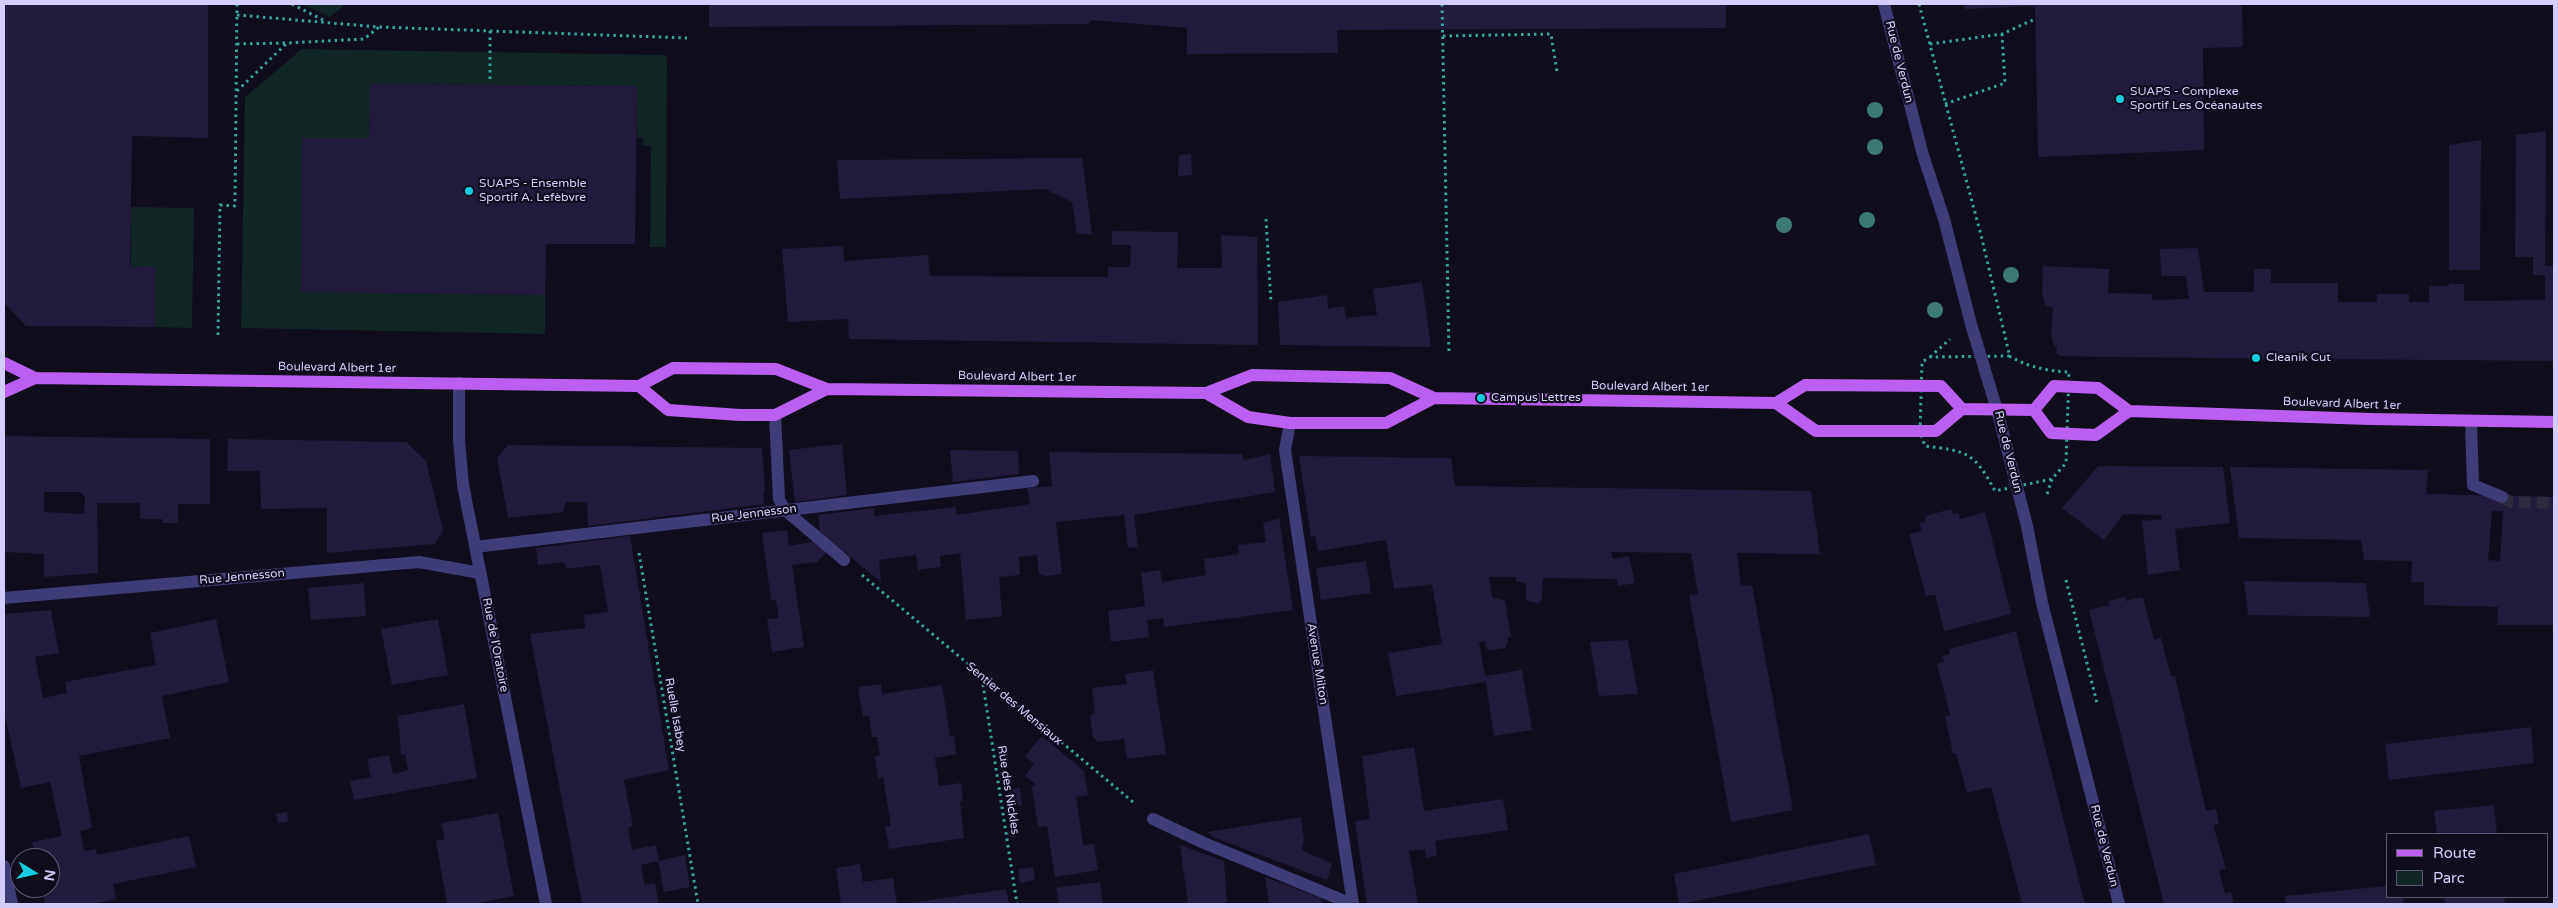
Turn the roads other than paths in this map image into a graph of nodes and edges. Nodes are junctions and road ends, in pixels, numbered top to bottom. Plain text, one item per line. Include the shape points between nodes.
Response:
1 (1884, 4) edge
2 (4, 362) edge
3 (35, 378) junction
4 (459, 384) junction
5 (639, 386) junction
6 (827, 389) junction
7 (4, 392) edge
8 (1206, 393) junction
9 (1434, 398) junction
10 (1776, 403) junction
11 (1962, 409) junction
12 (1997, 410) junction
13 (2034, 410) junction
14 (2129, 411) junction
15 (775, 415) junction
16 (2471, 421) junction
17 (2554, 422) edge
18 (1290, 423) junction
19 (1033, 481) dead end
20 (2502, 497) tunnel mouth
21 (786, 510) junction
22 (475, 547) junction
23 (844, 560) road end
24 (480, 573) junction
25 (4, 598) edge
26 (1153, 819) road end
27 (4, 866) edge
28 (12, 904) edge
29 (546, 904) edge
30 (1353, 904) edge
31 (2118, 904) edge

1 - 12 street, Rue de Verdun via 1922,155 1944,219
2 - 3 main road, Boulevard Albert 1er
3 - 4 main road, Boulevard Albert 1er
3 - 7 main road, Boulevard Albert 1er
4 - 5 main road, Boulevard Albert 1er
4 - 22 street, Rue de l'Oratoire via 463,485
5 - 6 main road, Boulevard Albert 1er via 673,368 776,369
5 - 15 main road, Boulevard Albert 1er via 668,410
6 - 8 main road, Boulevard Albert 1er
6 - 15 main road, Boulevard Albert 1er
8 - 9 main road, Boulevard Albert 1er via 1252,375 1390,378
8 - 18 main road, Boulevard Albert 1er via 1248,417
9 - 10 main road, Boulevard Albert 1er
9 - 18 main road, Boulevard Albert 1er via 1386,423
10 - 11 main road via 1805,385 1942,386
10 - 11 main road via 1816,431 1936,431
11 - 12 main road
12 - 13 main road
12 - 31 street, Rue de Verdun
13 - 14 main road via 2054,386 2098,388
13 - 14 main road via 2051,433 2087,435 2096,435
14 - 16 main road, Boulevard Albert 1er
15 - 21 street via 779,499
16 - 17 main road, Boulevard Albert 1er
16 - 20 street via 2474,485
18 - 30 street, Avenue Milton via 1285,450
19 - 21 street, Rue Jennesson
21 - 22 street, Rue Jennesson
21 - 23 street
22 - 24 street, Rue de l'Oratoire
24 - 25 street, Rue Jennesson via 419,562
24 - 29 street, Rue de l'Oratoire
26 - 30 street
27 - 28 street

